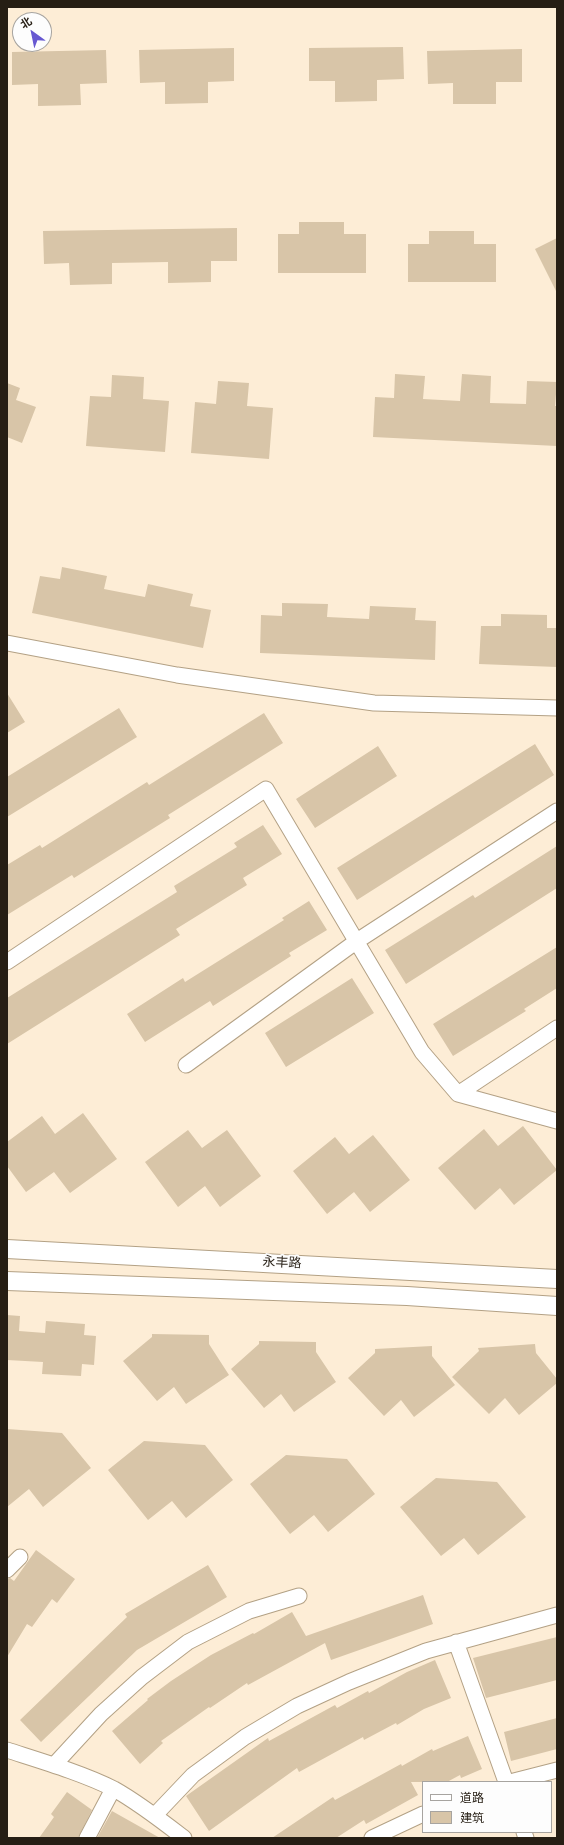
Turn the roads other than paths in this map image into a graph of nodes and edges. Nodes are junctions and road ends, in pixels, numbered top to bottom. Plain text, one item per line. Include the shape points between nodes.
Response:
1 (7, 643) edge
2 (557, 708) edge
3 (557, 811) edge
4 (357, 941) junction
5 (7, 962) edge
6 (557, 1028) edge
7 (186, 1066) dead end
8 (458, 1094) junction
9 (557, 1121) edge
10 (7, 1249) edge
11 (557, 1279) edge
12 (7, 1281) edge
13 (557, 1306) edge
14 (20, 1557) dead end
15 (7, 1570) edge
16 (299, 1596) dead end
17 (557, 1615) edge
18 (456, 1642) junction
19 (7, 1750) edge
20 (54, 1765) junction
21 (557, 1770) edge
22 (506, 1781) edge
23 (514, 1781) edge
24 (113, 1789) junction
25 (422, 1814) edge
26 (155, 1815) junction
27 (87, 1838) edge
28 (184, 1838) edge
29 (372, 1838) edge

1 - 2 street via 177,675 374,703
3 - 4 street
4 - 5 street via 266,789
4 - 7 street
4 - 8 street via 422,1052
6 - 8 street
8 - 9 street
10 - 11 street, 永丰路
12 - 13 street via 407,1296
14 - 15 street
16 - 20 street via 249,1611 188,1642 142,1677 101,1714
17 - 18 street
18 - 22 street
18 - 26 street via 412,1656 297,1706 245,1737 192,1775
19 - 20 street
20 - 24 street
21 - 23 street
24 - 26 street
24 - 27 street
25 - 29 street
26 - 28 street

